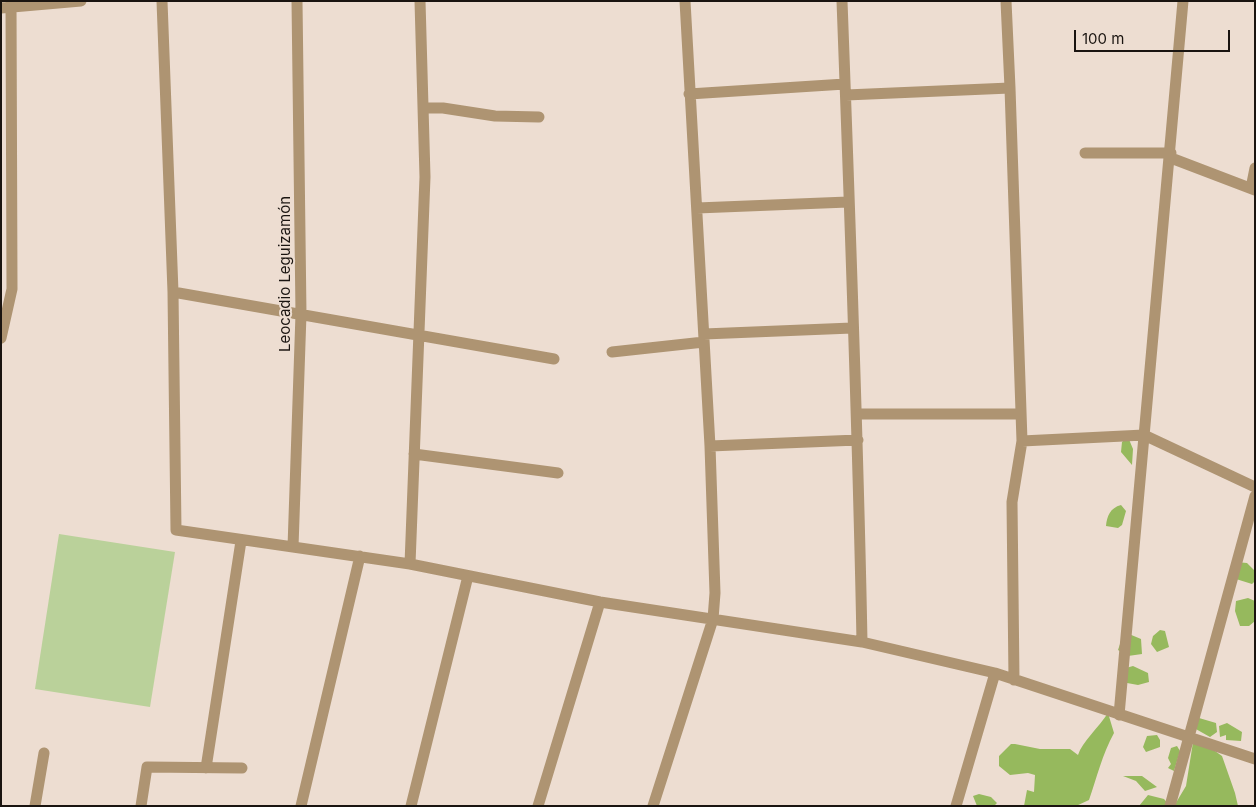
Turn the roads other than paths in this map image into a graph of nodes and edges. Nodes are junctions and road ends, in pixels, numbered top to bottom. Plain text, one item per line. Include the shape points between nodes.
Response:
1 (81, 1) edge
2 (162, 1) edge
3 (297, 1) edge
4 (420, 1) edge
5 (685, 1) edge
6 (842, 1) edge
7 (1006, 1) edge
8 (1183, 1) edge
9 (8, 6) edge
10 (1010, 88) junction
11 (845, 90) junction
12 (689, 94) junction
13 (424, 108) junction
14 (539, 117) dead end
15 (1085, 153) dead end
16 (1171, 156) junction
17 (1255, 168) edge
18 (1253, 189) edge
19 (848, 202) junction
20 (697, 208) junction
21 (173, 292) junction
22 (301, 314) junction
23 (852, 328) junction
24 (418, 334) junction
25 (1, 338) edge
26 (704, 338) junction
27 (612, 352) dead end
28 (554, 359) dead end
29 (857, 414) junction
30 (1021, 414) junction
31 (1144, 435) junction
32 (858, 440) junction
33 (1022, 441) junction
34 (710, 446) junction
35 (414, 454) junction
36 (558, 473) dead end
37 (1255, 486) edge
38 (1255, 496) edge
39 (241, 541) junction
40 (294, 547) junction
41 (360, 556) junction
42 (410, 564) junction
43 (468, 576) junction
44 (600, 602) junction
45 (713, 619) junction
46 (862, 642) junction
47 (995, 673) junction
48 (1014, 680) junction
49 (1119, 715) junction
50 (1190, 738) junction
51 (44, 753) dead end
52 (1255, 759) edge
53 (206, 768) junction
54 (242, 768) dead end
55 (35, 806) edge
56 (141, 806) edge
57 (301, 806) edge
58 (411, 806) edge
59 (538, 806) edge
60 (653, 806) edge
61 (956, 806) edge
62 (1170, 806) edge

1 - 9 street
2 - 21 street
3 - 22 street, Leocadio Leguizamón
4 - 13 street
5 - 12 street
6 - 11 street
7 - 10 street
8 - 16 street
9 - 25 street via 12,289
10 - 11 street
10 - 30 street
11 - 12 street
11 - 19 street
12 - 20 street
13 - 14 street
13 - 24 street via 425,177
15 - 16 street
16 - 18 street
16 - 31 street
17 - 18 street
19 - 20 street
19 - 23 street
20 - 26 street
21 - 22 street
21 - 39 street via 176,530
22 - 24 street
22 - 40 street, Leocadio Leguizamón
23 - 26 street
23 - 29 street
24 - 28 street
24 - 35 street
26 - 27 street
26 - 34 street
29 - 30 street
29 - 32 street
30 - 33 street
31 - 33 street
31 - 37 street
31 - 49 street
32 - 34 street
32 - 46 street
33 - 48 street via 1012,502
34 - 45 street
35 - 36 street
35 - 42 street
38 - 50 street
39 - 40 street
39 - 53 street
40 - 41 street
41 - 42 street
41 - 57 street
42 - 43 street
43 - 44 street
43 - 58 street
44 - 45 street
44 - 59 street
45 - 46 street
45 - 60 street
46 - 47 street
47 - 48 street
47 - 61 street
48 - 49 street
49 - 50 street
50 - 52 street
50 - 62 street
51 - 55 street
53 - 54 street
53 - 56 street via 147,767

